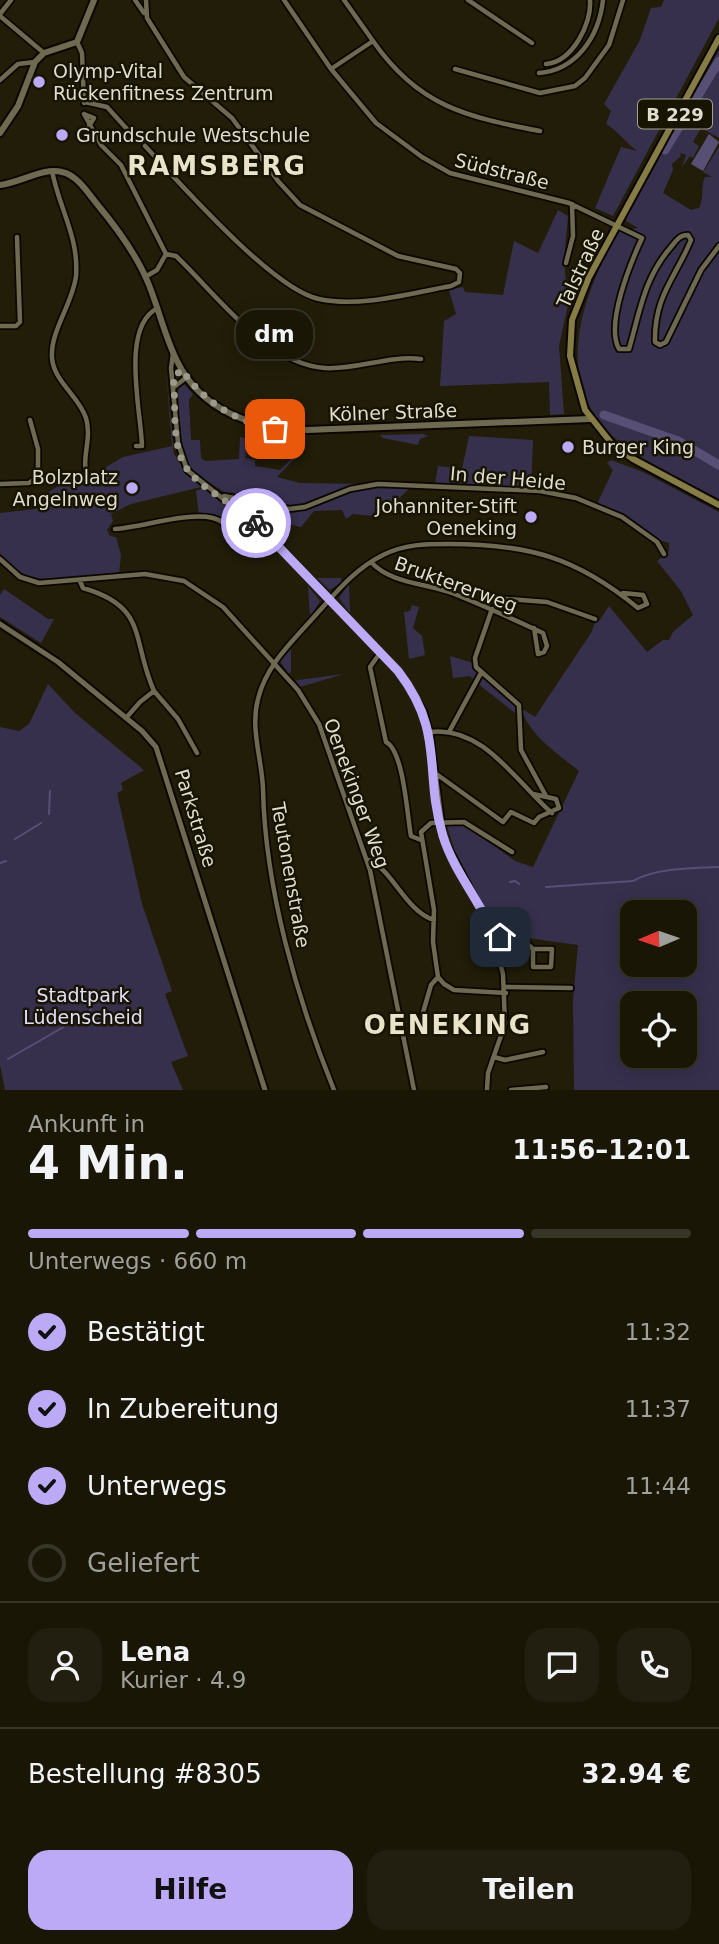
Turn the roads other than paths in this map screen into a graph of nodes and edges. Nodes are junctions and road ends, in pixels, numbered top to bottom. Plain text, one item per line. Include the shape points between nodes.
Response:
1 (11, 0) edge
2 (94, 0) edge
3 (135, 0) edge
4 (146, 0) edge
5 (284, 0) edge
6 (344, 0) edge
7 (468, 0) edge
8 (590, 0) edge
9 (603, 0) edge
10 (623, 0) edge
11 (145, 13) junction
12 (0, 15) edge
13 (719, 38) edge
14 (373, 41) junction
15 (77, 42) junction
16 (533, 43) dead end
17 (44, 53) junction
18 (35, 62) junction
19 (545, 64) dead end
20 (331, 69) junction
21 (455, 69) dead end
22 (539, 73) dead end
23 (0, 80) edge
24 (89, 126) dead end
25 (540, 131) dead end
26 (0, 133) edge
27 (136, 139) dead end
28 (145, 146) dead end
29 (52, 171) junction
30 (0, 185) edge
31 (572, 204) junction
32 (617, 225) junction
33 (17, 237) dead end
34 (719, 246) edge
35 (166, 254) junction
36 (566, 263) dead end
37 (145, 277) junction
38 (158, 308) junction
39 (0, 327) edge
40 (173, 353) junction
41 (421, 359) dead end
42 (182, 370) junction
43 (173, 377) junction
44 (187, 377) junction
45 (174, 387) junction
46 (590, 419) junction
47 (30, 420) dead end
48 (136, 446) dead end
49 (86, 471) dead end
50 (0, 484) edge
51 (220, 495) junction
52 (719, 505) edge
53 (115, 529) dead end
54 (275, 541) junction
55 (664, 554) dead end
56 (0, 559) edge
57 (371, 562) junction
58 (80, 581) junction
59 (623, 593) junction
60 (329, 600) junction
61 (486, 606) junction
62 (492, 609) junction
63 (595, 619) dead end
64 (0, 624) edge
65 (534, 628) junction
66 (380, 653) junction
67 (273, 663) junction
68 (481, 673) junction
69 (154, 691) junction
70 (126, 718) junction
71 (430, 732) junction
72 (449, 732) junction
73 (197, 753) dead end
74 (434, 774) junction
75 (533, 794) junction
76 (547, 796) junction
77 (552, 813) junction
78 (439, 821) junction
79 (421, 840) junction
80 (512, 852) dead end
81 (367, 860) junction
82 (434, 920) junction
83 (495, 937) junction
84 (533, 949) junction
85 (438, 977) junction
86 (571, 988) dead end
87 (505, 990) junction
88 (422, 1016) dead end
89 (543, 1052) dead end
90 (494, 1057) junction
91 (546, 1087) dead end
92 (265, 1090) edge
93 (334, 1090) edge
94 (414, 1090) edge
95 (487, 1090) edge
96 (510, 1090) edge

1 - 12 street
2 - 15 main road
3 - 11 street
4 - 11 street
5 - 20 street, Südstraße
6 - 14 street
7 - 16 street
8 - 19 street via 578,41 557,61
9 - 22 street via 595,30 583,51 570,65
10 - 21 street via 609,44 575,86 540,93
11 - 28 street via 184,77 232,118 299,203 398,256 456,269 459,282 349,302 304,294 270,273
12 - 17 street
13 - 32 main road, Talstraße / B 229
14 - 20 street
14 - 25 street via 394,70 430,99 475,118
15 - 17 main road
15 - 27 street via 84,103 107,107
17 - 18 main road
18 - 23 street via 18,65
18 - 26 main road via 20,102
20 - 31 street, Südstraße via 376,123 443,170
24 - 35 street via 121,165
29 - 30 main road
29 - 37 main road, Kölner Straße via 68,174 85,190 127,244
29 - 49 street via 72,228 76,266 52,360 86,420
31 - 32 street, Südstraße
31 - 36 street via 573,236
32 - 34 street, Südstraße via 642,238 620,300 616,343 623,350 629,349 645,286 680,237 688,235 691,240 664,290 656,321 655,342 660,345 666,342 701,270
32 - 46 main road, Talstraße / B 229 via 579,298 571,327 572,367
33 - 39 street via 20,323
35 - 37 street via 157,270
35 - 41 street via 176,256 256,334 296,361 326,368
37 - 38 main road, Kölner Straße
38 - 40 main road, Kölner Straße
38 - 48 street via 143,324 135,348 142,446
40 - 42 main road, Kölner Straße
40 - 43 street
42 - 43 street
42 - 44 main road, Kölner Straße
43 - 45 street
44 - 45 street
44 - 46 main road, Kölner Straße via 227,413 275,429
45 - 51 street via 181,458 194,477
46 - 52 main road, Talstraße / B 229 via 625,454
47 - 50 street via 38,449 38,475 27,483
51 - 54 street
51 - 55 street, In der Heide via 295,509 365,485 531,490 576,498 637,527 659,543
53 - 54 street via 208,517 254,545
54 - 60 street
56 - 58 street, Oenekinger Weg via 28,581
57 - 59 street, Teutonenstraße via 408,545 460,542 501,546 577,566
57 - 60 street, Teutonenstraße
57 - 61 street, Bruktererweg via 384,574
58 - 67 street, Oenekinger Weg via 153,575 184,581 223,607
58 - 69 street via 83,588 114,598 129,615
59 - 59 street via 638,608 647,604 643,595
60 - 66 street
60 - 67 street, Teutonenstraße
61 - 62 street, Bruktererweg
61 - 63 street via 494,598 536,600
62 - 65 street, Bruktererweg
62 - 68 street via 475,658
64 - 70 street, Parkstraße via 58,662
65 - 65 street, Bruktererweg via 536,641 538,654 544,652 548,641
66 - 71 street via 414,693
66 - 79 street via 370,667 372,682 386,742 400,764 411,836
67 - 81 street, Oenekinger Weg via 305,699 319,724
67 - 93 street, Teutonenstraße via 258,697 255,727 269,854 287,947 316,1047
68 - 72 street
68 - 76 street via 520,707 521,750
69 - 70 street
69 - 73 street via 178,719
70 - 92 street, Parkstraße via 160,755
71 - 72 street
71 - 74 street
72 - 75 street via 488,751
74 - 77 street via 503,822 511,812 534,823
74 - 78 street
75 - 76 street
75 - 77 street
76 - 77 street via 559,803
78 - 79 street via 425,826
78 - 80 street via 466,823
78 - 83 street via 452,858
79 - 82 street
81 - 82 street via 380,865 402,896
81 - 94 street, Oenekinger Weg
82 - 85 street
83 - 84 street via 522,939
83 - 87 street
84 - 84 street via 533,967 551,967 552,949
85 - 87 street via 454,990
85 - 88 street
86 - 87 street
87 - 90 street via 504,1029
89 - 90 street via 505,1060
90 - 95 street
91 - 96 street

